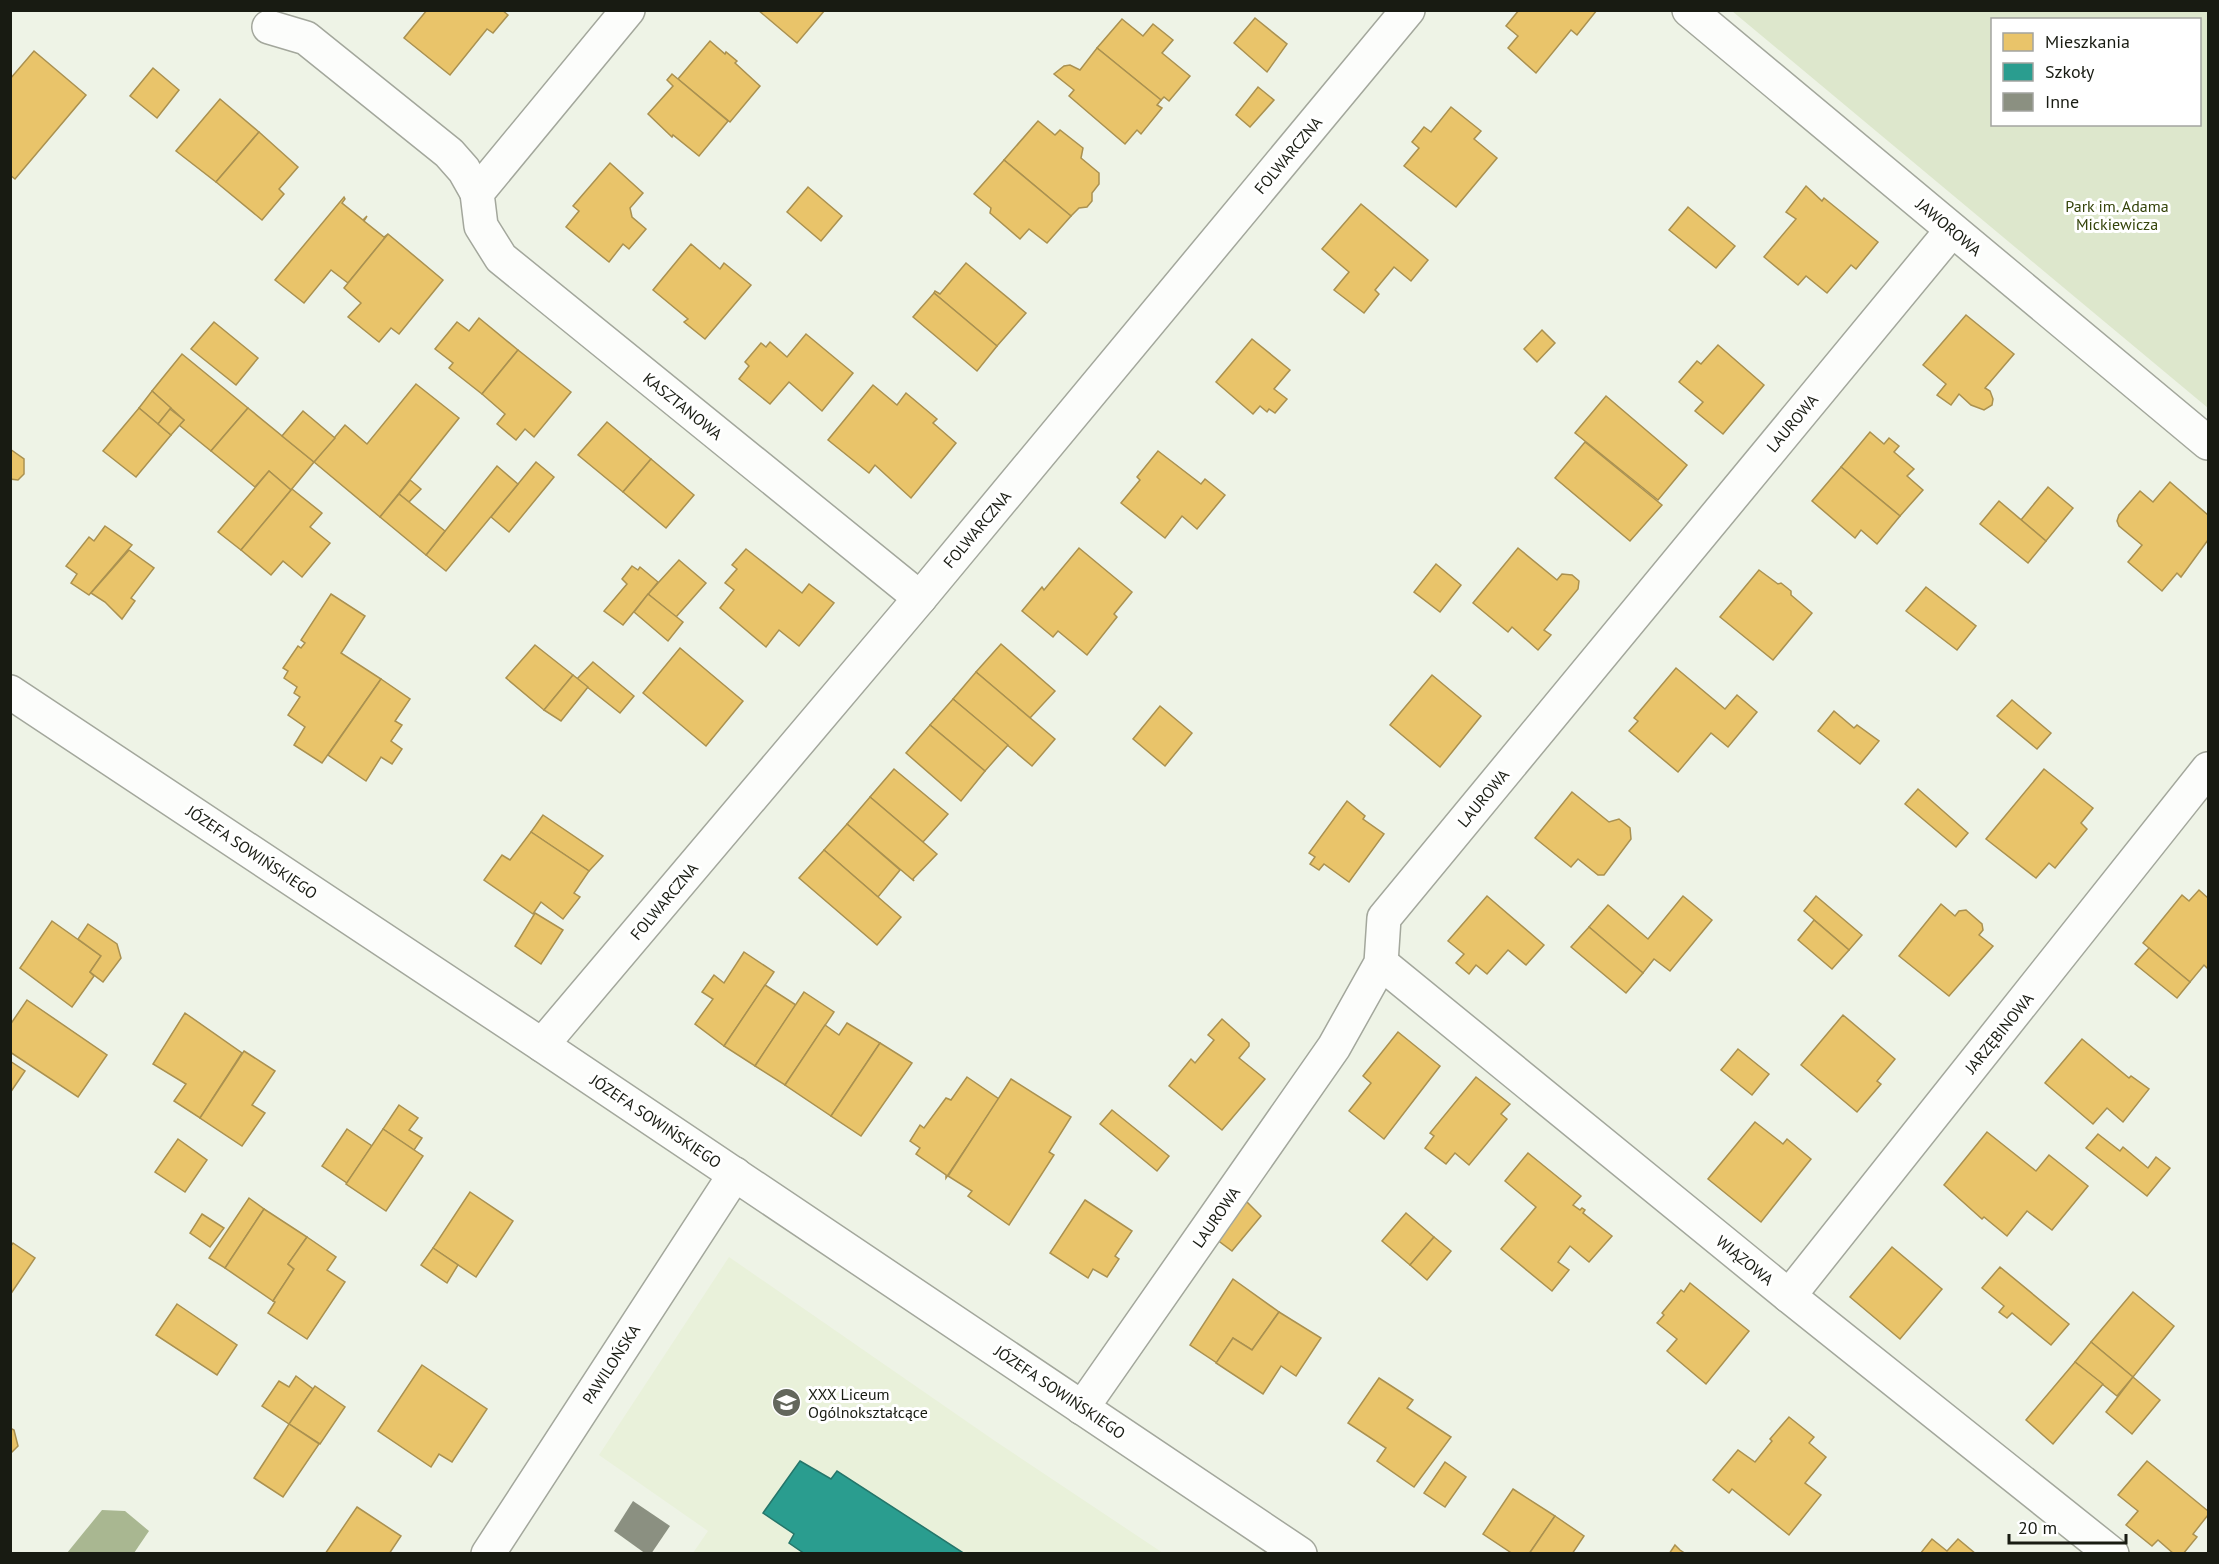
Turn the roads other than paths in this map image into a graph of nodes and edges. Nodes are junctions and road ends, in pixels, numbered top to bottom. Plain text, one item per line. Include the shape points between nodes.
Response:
1 (628, 10) edge
2 (1408, 10) edge
3 (1689, 10) edge
4 (269, 27) dead end
5 (477, 193) junction
6 (1952, 230) junction
7 (2208, 443) edge
8 (920, 598) junction
9 (10, 692) edge
10 (2208, 769) edge
11 (1381, 963) junction
12 (542, 1045) junction
13 (735, 1174) junction
14 (1789, 1296) junction
15 (1082, 1408) junction
16 (488, 1554) edge
17 (1300, 1554) edge
18 (2112, 1554) edge

1 - 5 street
2 - 8 street, FOLWARCZNA
3 - 6 street, JAWOROWA
4 - 5 street, KASZTANOWA via 306,38 324,52 449,153
5 - 8 street, KASZTANOWA via 481,226 501,258
6 - 7 street, JAWOROWA
6 - 11 street, LAUROWA via 1384,918
8 - 12 street, FOLWARCZNA
9 - 12 street, JÓZEFA SOWIŃSKIEGO
10 - 14 street, JARZĘBINOWA
11 - 14 street, WIĄZOWA
11 - 15 street, LAUROWA via 1334,1047
12 - 13 street, JÓZEFA SOWIŃSKIEGO
13 - 15 street, JÓZEFA SOWIŃSKIEGO
13 - 16 street, PAWILOŃSKA
14 - 18 street, WIĄZOWA
15 - 17 street, JÓZEFA SOWIŃSKIEGO

